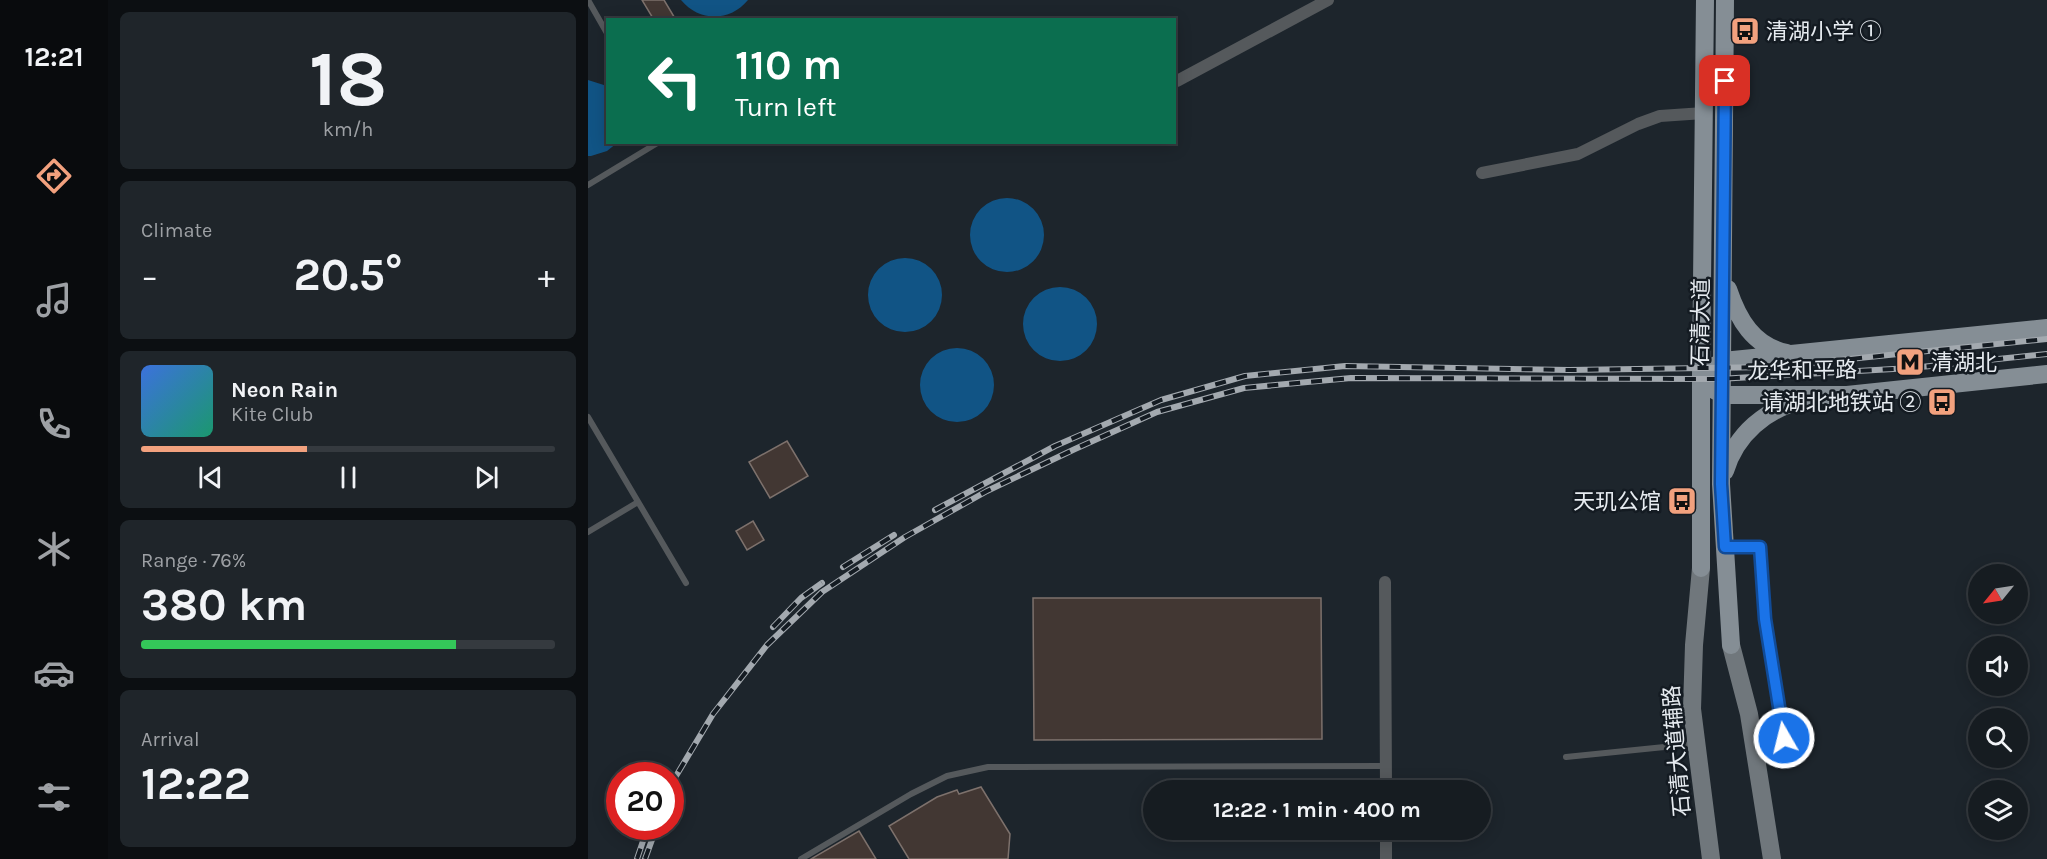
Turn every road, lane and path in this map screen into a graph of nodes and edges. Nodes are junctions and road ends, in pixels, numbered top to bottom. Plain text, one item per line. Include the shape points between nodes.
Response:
1 (588, 0) edge
2 (1328, 0) edge
3 (1705, 0) edge
4 (1725, 0) edge
5 (606, 32) edge
6 (1177, 81) dead end
7 (1704, 113) junction
8 (655, 144) edge
9 (1482, 173) dead end
10 (588, 185) edge
11 (1724, 269) junction
12 (2047, 328) edge
13 (1794, 354) junction
14 (1724, 361) junction
15 (2047, 374) edge
16 (1701, 377) junction
17 (1723, 395) junction
18 (1818, 396) junction
19 (588, 417) edge
20 (1721, 484) junction
21 (638, 502) junction
22 (588, 532) edge
23 (1725, 547) junction
24 (1701, 568) joint
25 (1385, 582) dead end
26 (686, 583) dead end
27 (1784, 738) dead end
28 (1695, 744) junction
29 (1566, 757) dead end
30 (1386, 766) junction
31 (1386, 780) edge
32 (1386, 840) edge
33 (801, 859) edge
34 (1386, 859) edge
35 (1711, 859) edge
36 (1772, 859) edge

1 - 5 lane
2 - 6 street
3 - 7 main road, 石清大道
4 - 11 main road, 石清大道
7 - 9 street via 1660,116 1578,154
7 - 16 main road, 石清大道
8 - 10 lane
11 - 13 main road via 1734,306 1753,336 1771,348
11 - 14 main road, 石清大道
12 - 13 main road, 龙华和平路
13 - 14 main road, 龙华和平路
14 - 16 main road, 龙华和平路
14 - 17 main road, 石清大道
15 - 18 main road, 龙华和平路
16 - 17 main road, 龙华和平路
16 - 24 main road, 石清大道
17 - 18 main road, 龙华和平路
17 - 20 main road, 石清大道
18 - 20 main road via 1781,407 1754,424 1738,442
19 - 21 lane
20 - 23 main road, 石清大道
21 - 22 lane
21 - 26 lane
23 - 27 lane via 1760,547 1765,619
23 - 36 main road, 石清大道 via 1731,645 1749,714
24 - 28 main road, 石清大道辅路 via 1694,645
25 - 30 street
28 - 29 lane
28 - 35 main road, 石清大道辅路
30 - 31 street
30 - 33 lane via 988,766 929,785
32 - 34 street

